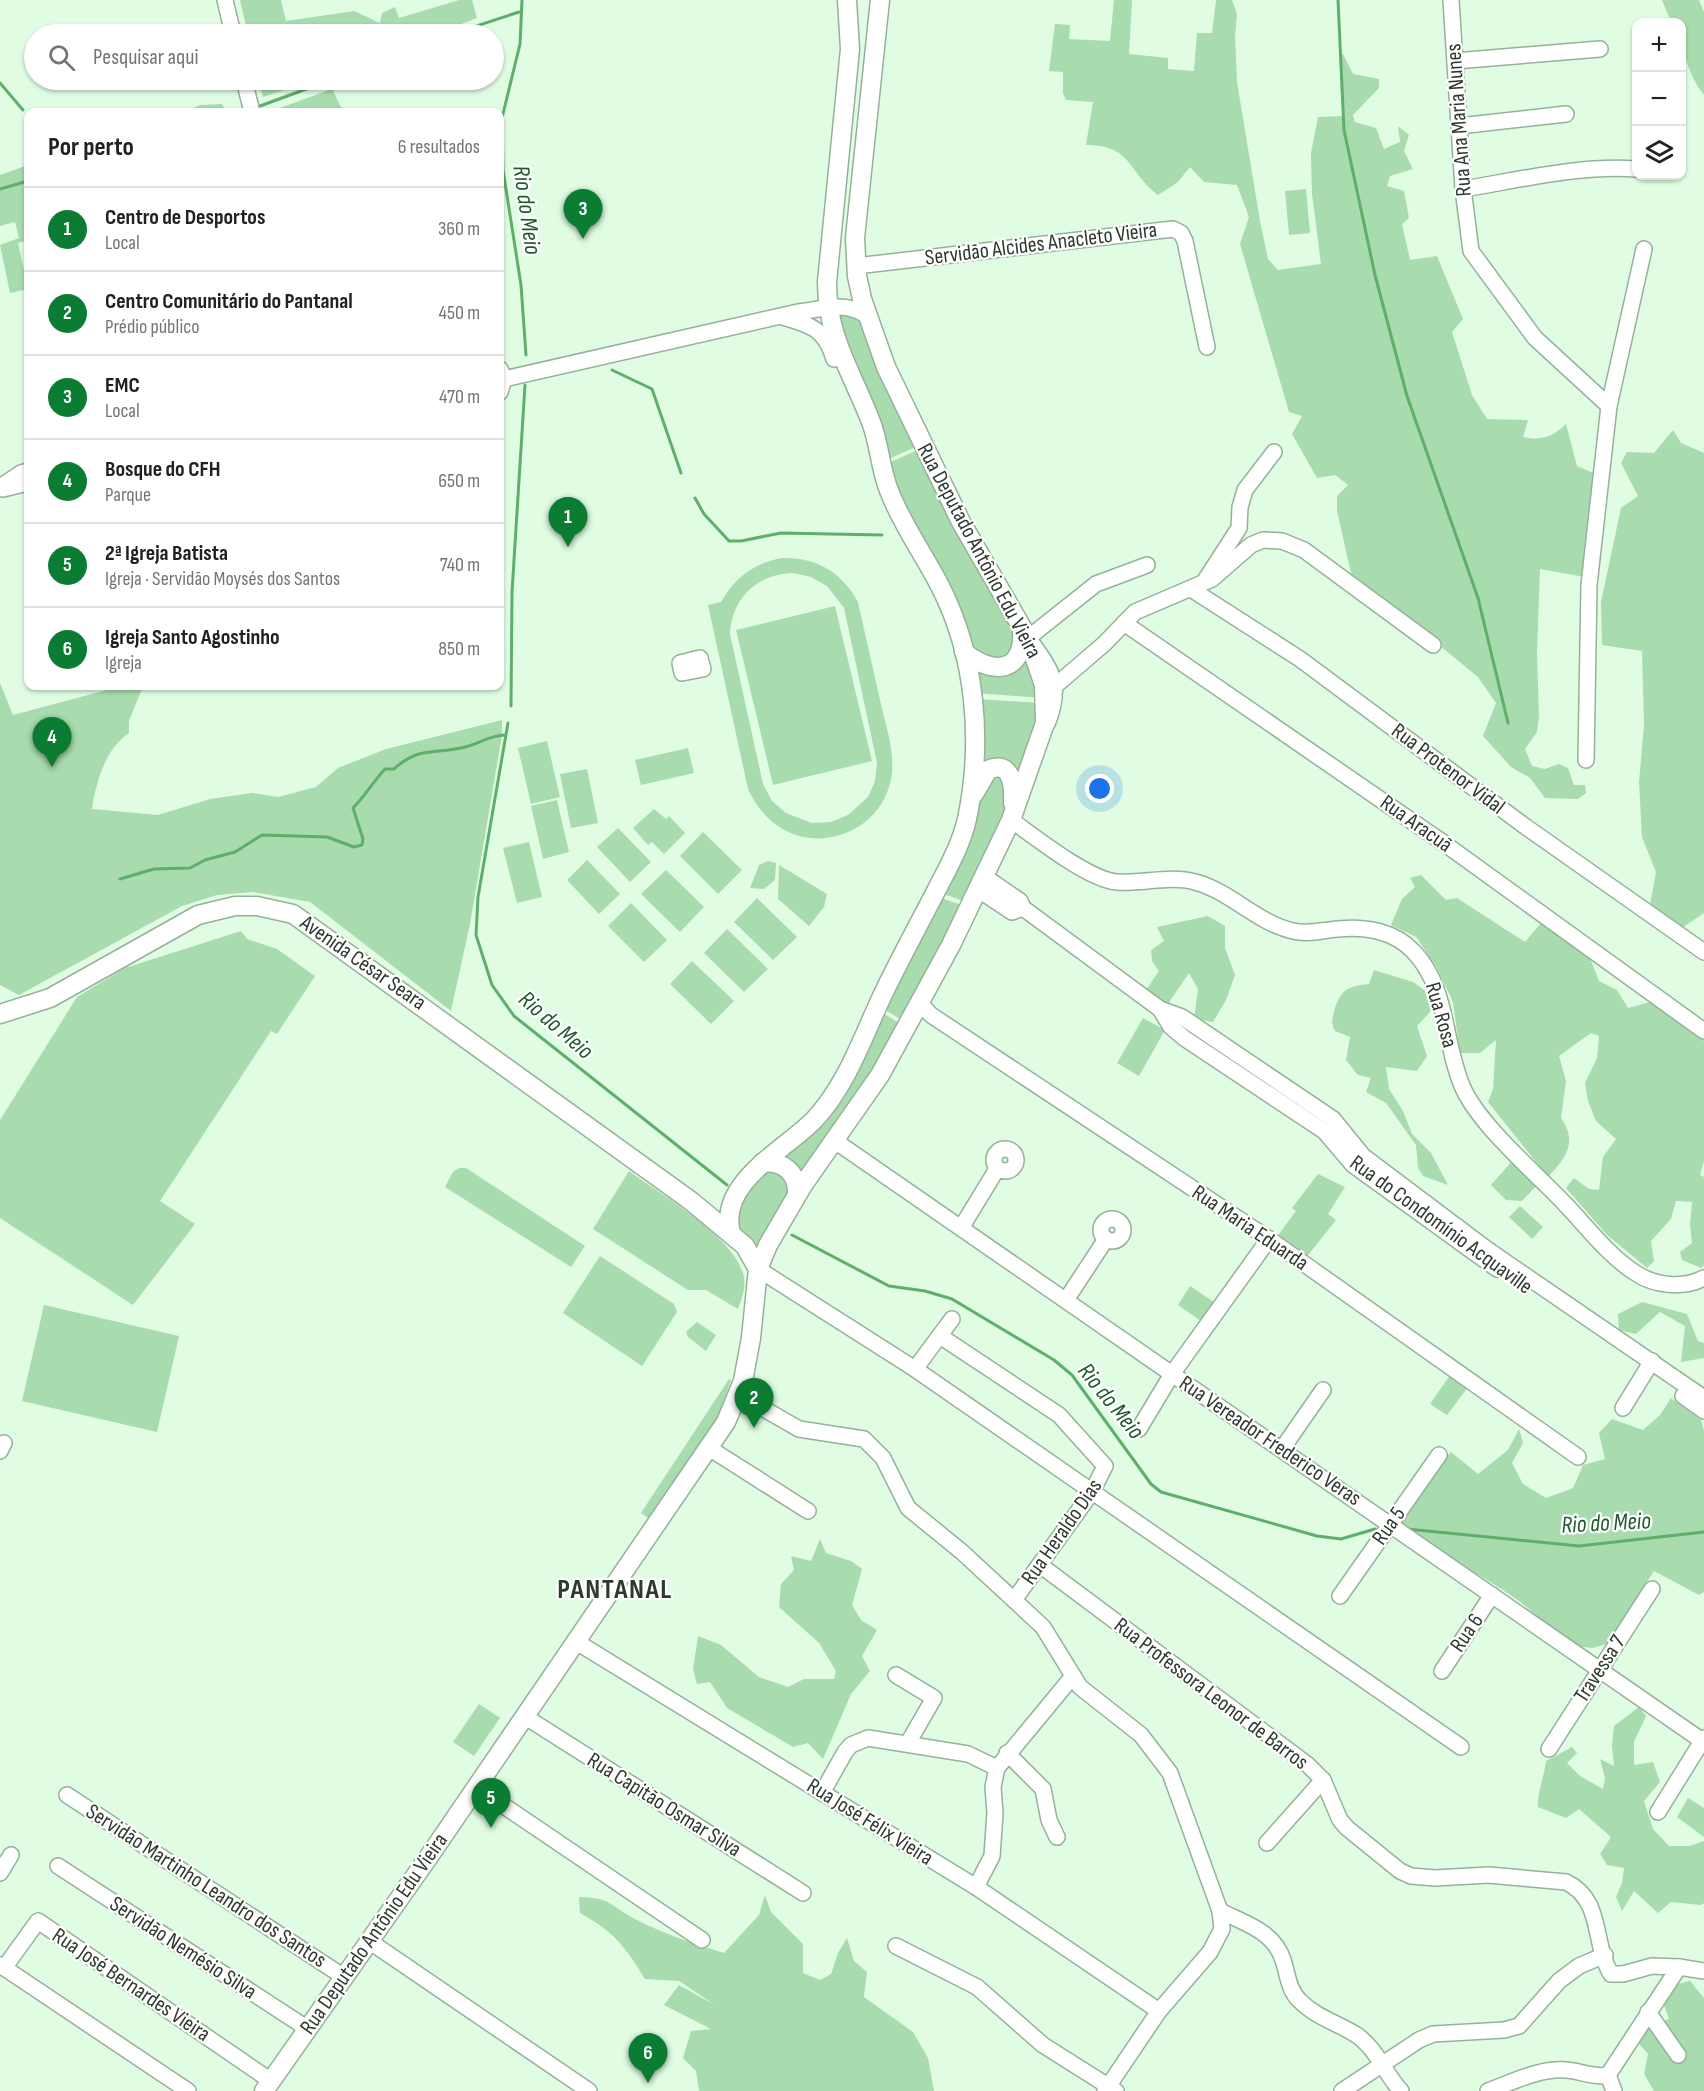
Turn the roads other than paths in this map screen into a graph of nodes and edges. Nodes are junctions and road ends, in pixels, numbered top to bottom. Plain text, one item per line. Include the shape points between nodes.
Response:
1 (225, 0) edge
2 (845, 0) edge
3 (880, 0) edge
4 (1451, 0) edge
5 (231, 24) edge
6 (1600, 49) dead end
7 (1455, 61) junction
8 (246, 90) edge
9 (251, 108) edge
10 (1566, 114) dead end
11 (1459, 126) junction
12 (1632, 169) edge
13 (1463, 189) junction
14 (855, 238) junction
15 (830, 245) junction
16 (1644, 249) dead end
17 (856, 266) junction
18 (823, 314) junction
19 (866, 315) junction
20 (783, 317) junction
21 (1207, 347) dead end
22 (504, 379) edge
23 (1609, 406) junction
24 (866, 410) junction
25 (1274, 452) dead end
26 (24, 472) edge
27 (24, 484) edge
28 (0, 488) edge
29 (1147, 565) dead end
30 (1205, 573) junction
31 (1191, 589) junction
32 (1124, 623) junction
33 (1025, 632) junction
34 (1433, 645) dead end
35 (964, 652) junction
36 (1056, 686) junction
37 (1043, 733) junction
38 (1586, 760) dead end
39 (969, 804) junction
40 (1012, 817) junction
41 (982, 883) junction
42 (1704, 952) edge
43 (920, 1003) junction
44 (0, 1014) edge
45 (1704, 1031) edge
46 (835, 1141) junction
47 (762, 1164) junction
48 (998, 1169) dead end
49 (797, 1194) junction
50 (691, 1201) junction
51 (732, 1204) junction
52 (960, 1227) junction
53 (731, 1233) junction
54 (1106, 1239) dead end
55 (1269, 1239) junction
56 (768, 1245) junction
57 (745, 1246) junction
58 (758, 1269) junction
59 (1704, 1278) edge
60 (1066, 1300) junction
61 (952, 1319) dead end
62 (940, 1336) junction
63 (1649, 1365) junction
64 (915, 1369) junction
65 (1172, 1374) junction
66 (1323, 1390) dead end
67 (738, 1394) junction
68 (1704, 1398) edge
69 (1623, 1408) dead end
70 (1704, 1411) edge
71 (1140, 1429) dead end
72 (709, 1448) junction
73 (1282, 1449) junction
74 (1438, 1455) dead end
75 (1578, 1457) dead end
76 (1092, 1492) junction
77 (808, 1511) dead end
78 (1390, 1524) junction
79 (1041, 1565) junction
80 (1652, 1589) dead end
81 (1492, 1595) junction
82 (1340, 1596) dead end
83 (1014, 1600) junction
84 (575, 1641) junction
85 (1600, 1669) junction
86 (1442, 1671) dead end
87 (896, 1675) dead end
88 (1072, 1676) junction
89 (524, 1716) junction
90 (1703, 1740) edge
91 (908, 1743) junction
92 (1461, 1747) dead end
93 (1549, 1749) dead end
94 (1007, 1753) junction
95 (997, 1768) junction
96 (1323, 1780) junction
97 (476, 1787) junction
98 (822, 1793) junction
99 (68, 1795) dead end
100 (1658, 1812) dead end
101 (1057, 1837) dead end
102 (1268, 1843) dead end
103 (11, 1855) dead end
104 (58, 1866) dead end
105 (0, 1873) edge
106 (976, 1887) junction
107 (803, 1893) dead end
108 (1220, 1911) junction
109 (702, 1940) dead end
110 (369, 1941) junction
111 (896, 1946) dead end
112 (1605, 1955) junction
113 (2, 1967) edge
114 (1679, 1967) junction
115 (1704, 1971) edge
116 (344, 1977) junction
117 (1159, 2011) junction
118 (1648, 2012) junction
119 (308, 2029) junction
120 (1678, 2055) dead end
121 (1381, 2066) junction
122 (1608, 2076) junction
123 (267, 2086) edge
124 (1110, 2089) edge
125 (188, 2091) edge
126 (589, 2091) edge
127 (1342, 2091) edge
128 (1401, 2091) edge
129 (1488, 2091) edge
130 (1614, 2091) edge

1 - 5 street
2 - 15 main road via 837,108 819,240
3 - 14 main road, Rua Deputado Antônio Edu Vieira
4 - 7 street, Rua Ana Maria Nunes
6 - 7 street
7 - 11 street, Rua Ana Maria Nunes
8 - 9 street
10 - 11 street
11 - 13 street, Rua Ana Maria Nunes
12 - 13 street via 1572,171
13 - 23 street, Rua Ana Maria Nunes via 1468,241 1476,261 1535,338
14 - 15 main road
14 - 17 main road, Rua Deputado Antônio Edu Vieira
15 - 18 main road
16 - 23 street
17 - 19 main road, Rua Deputado Antônio Edu Vieira
17 - 21 street, Servidão Alcides Anacleto Vieira via 1173,229 1185,241
18 - 19 street via 850,307
18 - 20 street via 798,312
18 - 20 street
18 - 24 main road
19 - 33 main road, Rua Deputado Antônio Edu Vieira via 898,395 961,522
20 - 22 street
20 - 24 street via 811,325 829,341 843,379
23 - 38 street via 1590,585
24 - 35 main road via 889,493 946,601
25 - 30 street via 1245,490 1239,528
26 - 28 street
27 - 28 street
29 - 33 street via 1096,584
30 - 31 street
30 - 34 street via 1251,545 1263,540 1282,540 1317,558
31 - 32 street via 1142,607
31 - 42 street, Rua Protenor Vidal via 1300,659 1526,827
32 - 36 street
32 - 45 street, Rua Aracuã via 1445,844
33 - 35 main road via 1018,657 1011,664 989,667
33 - 36 street
33 - 37 main road, Rua Deputado Antônio Edu Vieira via 1044,685
35 - 39 main road via 974,721
36 - 37 street via 1055,701
37 - 40 main road, Rua Deputado Antônio Edu Vieira
39 - 40 main road via 988,770 1000,767 1013,780
39 - 47 main road via 954,856 845,1075 814,1120
40 - 41 main road, Rua Deputado Antônio Edu Vieira
40 - 59 street, Rua Rosa via 1086,870 1114,882 1194,881 1286,930 1306,934 1366,928 1399,940 1412,949 1431,975 1464,1089 1495,1130 1634,1272 1668,1285
41 - 43 main road, Rua Deputado Antônio Edu Vieira
41 - 63 street, Rua do Condomínio Acquaville via 1012,912 1023,908 1160,1009 1171,1028 1184,1038 1329,1125 1353,1165 1405,1195
43 - 46 main road, Rua Deputado Antônio Edu Vieira via 880,1076
43 - 55 street, Rua Maria Eduarda
44 - 50 main road, Avenida César Seara via 50,998 198,915 235,906 276,909 293,914 321,932
46 - 49 main road, Rua Deputado Antônio Edu Vieira
46 - 52 street, Rua Vereador Frederico Veras
47 - 49 main road via 786,1167 794,1176
47 - 51 main road via 742,1185
48 - 52 street
49 - 56 main road
50 - 51 main road, Avenida César Seara via 719,1208
50 - 53 main road, Avenida César Seara
51 - 53 main road
52 - 60 street, Rua Vereador Frederico Veras
53 - 57 main road, Avenida César Seara
54 - 60 street
55 - 65 street
55 - 75 street, Rua Maria Eduarda
56 - 57 main road
56 - 58 main road, Rua Deputado Antônio Edu Vieira
57 - 58 main road, Avenida César Seara
58 - 64 street
58 - 67 main road, Rua Deputado Antônio Edu Vieira via 748,1355
60 - 65 street, Rua Vereador Frederico Veras
61 - 62 street
62 - 64 street
62 - 76 street, Rua Heraldo Dias via 1059,1415 1104,1462 1106,1470
63 - 68 street, Rua do Condomínio Acquaville
63 - 69 street
63 - 70 street, Rua do Condomínio Acquaville
64 - 76 street
65 - 71 street
65 - 73 street, Rua Vereador Frederico Veras
66 - 73 street
67 - 72 main road, Rua Deputado Antônio Edu Vieira
67 - 83 street via 799,1429 864,1439 883,1458 908,1508
72 - 77 street
72 - 84 main road, Rua Deputado Antônio Edu Vieira
73 - 78 street, Rua Vereador Frederico Veras
74 - 78 street, Rua 5
76 - 79 street, Rua Heraldo Dias
76 - 92 street
78 - 81 street, Rua Vereador Frederico Veras
78 - 82 street, Rua 5
79 - 83 street, Rua Heraldo Dias
79 - 96 street, Rua Professora Leonor de Barros
80 - 85 street, Travessa 7
81 - 85 street, Rua Vereador Frederico Veras
81 - 86 street, Rua 6
83 - 88 street via 1050,1636
84 - 89 main road, Rua Deputado Antônio Edu Vieira
84 - 98 street, Rua José Félix Vieira
85 - 90 street, Rua Vereador Frederico Veras
85 - 93 street, Travessa 7
87 - 91 street via 934,1698
88 - 94 street
88 - 108 street via 1087,1694 1141,1735 1170,1773
89 - 97 main road, Rua Deputado Antônio Edu Vieira
89 - 107 street, Rua Capitão Osmar Silva
90 - 100 street
91 - 95 street via 968,1754
91 - 98 street via 868,1738 851,1745
94 - 95 street
94 - 101 street via 1043,1789 1048,1820
95 - 106 street via 992,1856
96 - 102 street
96 - 112 street, Rua Professora Leonor de Barros via 1347,1828 1411,1876 1490,1875 1548,1879 1576,1887 1595,1915
97 - 109 street
97 - 110 main road, Rua Deputado Antônio Edu Vieira
98 - 106 street, Rua José Félix Vieira
99 - 116 street, Servidão Martinho Leandro dos Santos
103 - 105 street
104 - 119 street, Servidão Nemésio Silva
106 - 117 street, Rua José Félix Vieira
108 - 117 street via 1222,1929 1217,1941
108 - 121 street via 1258,1928 1269,1938 1277,1947 1299,2001 1355,2034
110 - 116 main road, Rua Deputado Antônio Edu Vieira
110 - 126 street
111 - 124 street via 977,1987 1043,2045
112 - 114 street, Rua Professora Leonor de Barros via 1611,1974 1617,1975 1652,1966
112 - 121 street via 1579,1966 1559,1981 1519,2026 1433,2034
113 - 123 street, Rua José Bernardes Vieira via 38,1921
113 - 125 street
114 - 115 street
114 - 118 street
116 - 119 main road, Rua Deputado Antônio Edu Vieira
117 - 124 street
118 - 120 street
118 - 122 street
119 - 123 main road, Rua Deputado Antônio Edu Vieira
121 - 127 street
121 - 128 street
122 - 129 street via 1566,2070 1542,2072
122 - 130 street

